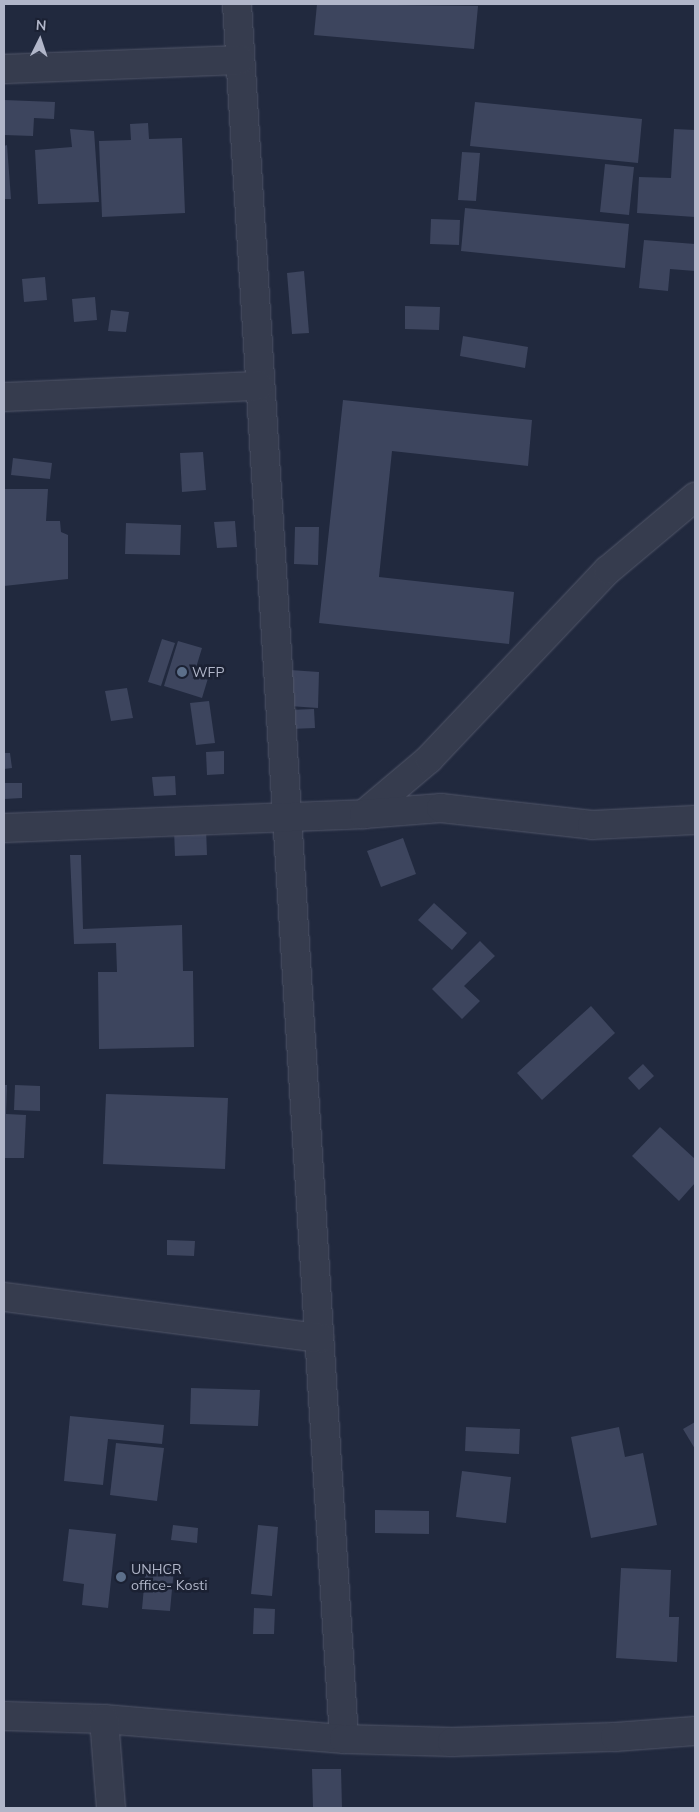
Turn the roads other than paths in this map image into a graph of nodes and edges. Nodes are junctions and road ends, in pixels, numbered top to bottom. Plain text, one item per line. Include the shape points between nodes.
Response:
1 (237, 4) edge
2 (240, 60) junction
3 (4, 69) edge
4 (259, 386) junction
5 (4, 397) edge
6 (695, 497) edge
7 (364, 814) junction
8 (286, 816) junction
9 (695, 820) edge
10 (4, 828) edge
11 (4, 1297) edge
12 (319, 1338) junction
13 (4, 1716) edge
14 (104, 1719) junction
15 (695, 1731) edge
16 (344, 1739) junction
17 (111, 1808) edge

1 - 2 street
2 - 3 street
2 - 4 street
4 - 5 street
4 - 8 street
6 - 7 street via 608,570 429,758
7 - 8 street
7 - 9 street via 441,808 592,825
8 - 10 street
8 - 12 street
11 - 12 street
12 - 16 street
13 - 14 street
14 - 16 street
14 - 17 street
15 - 16 street via 536,1741

